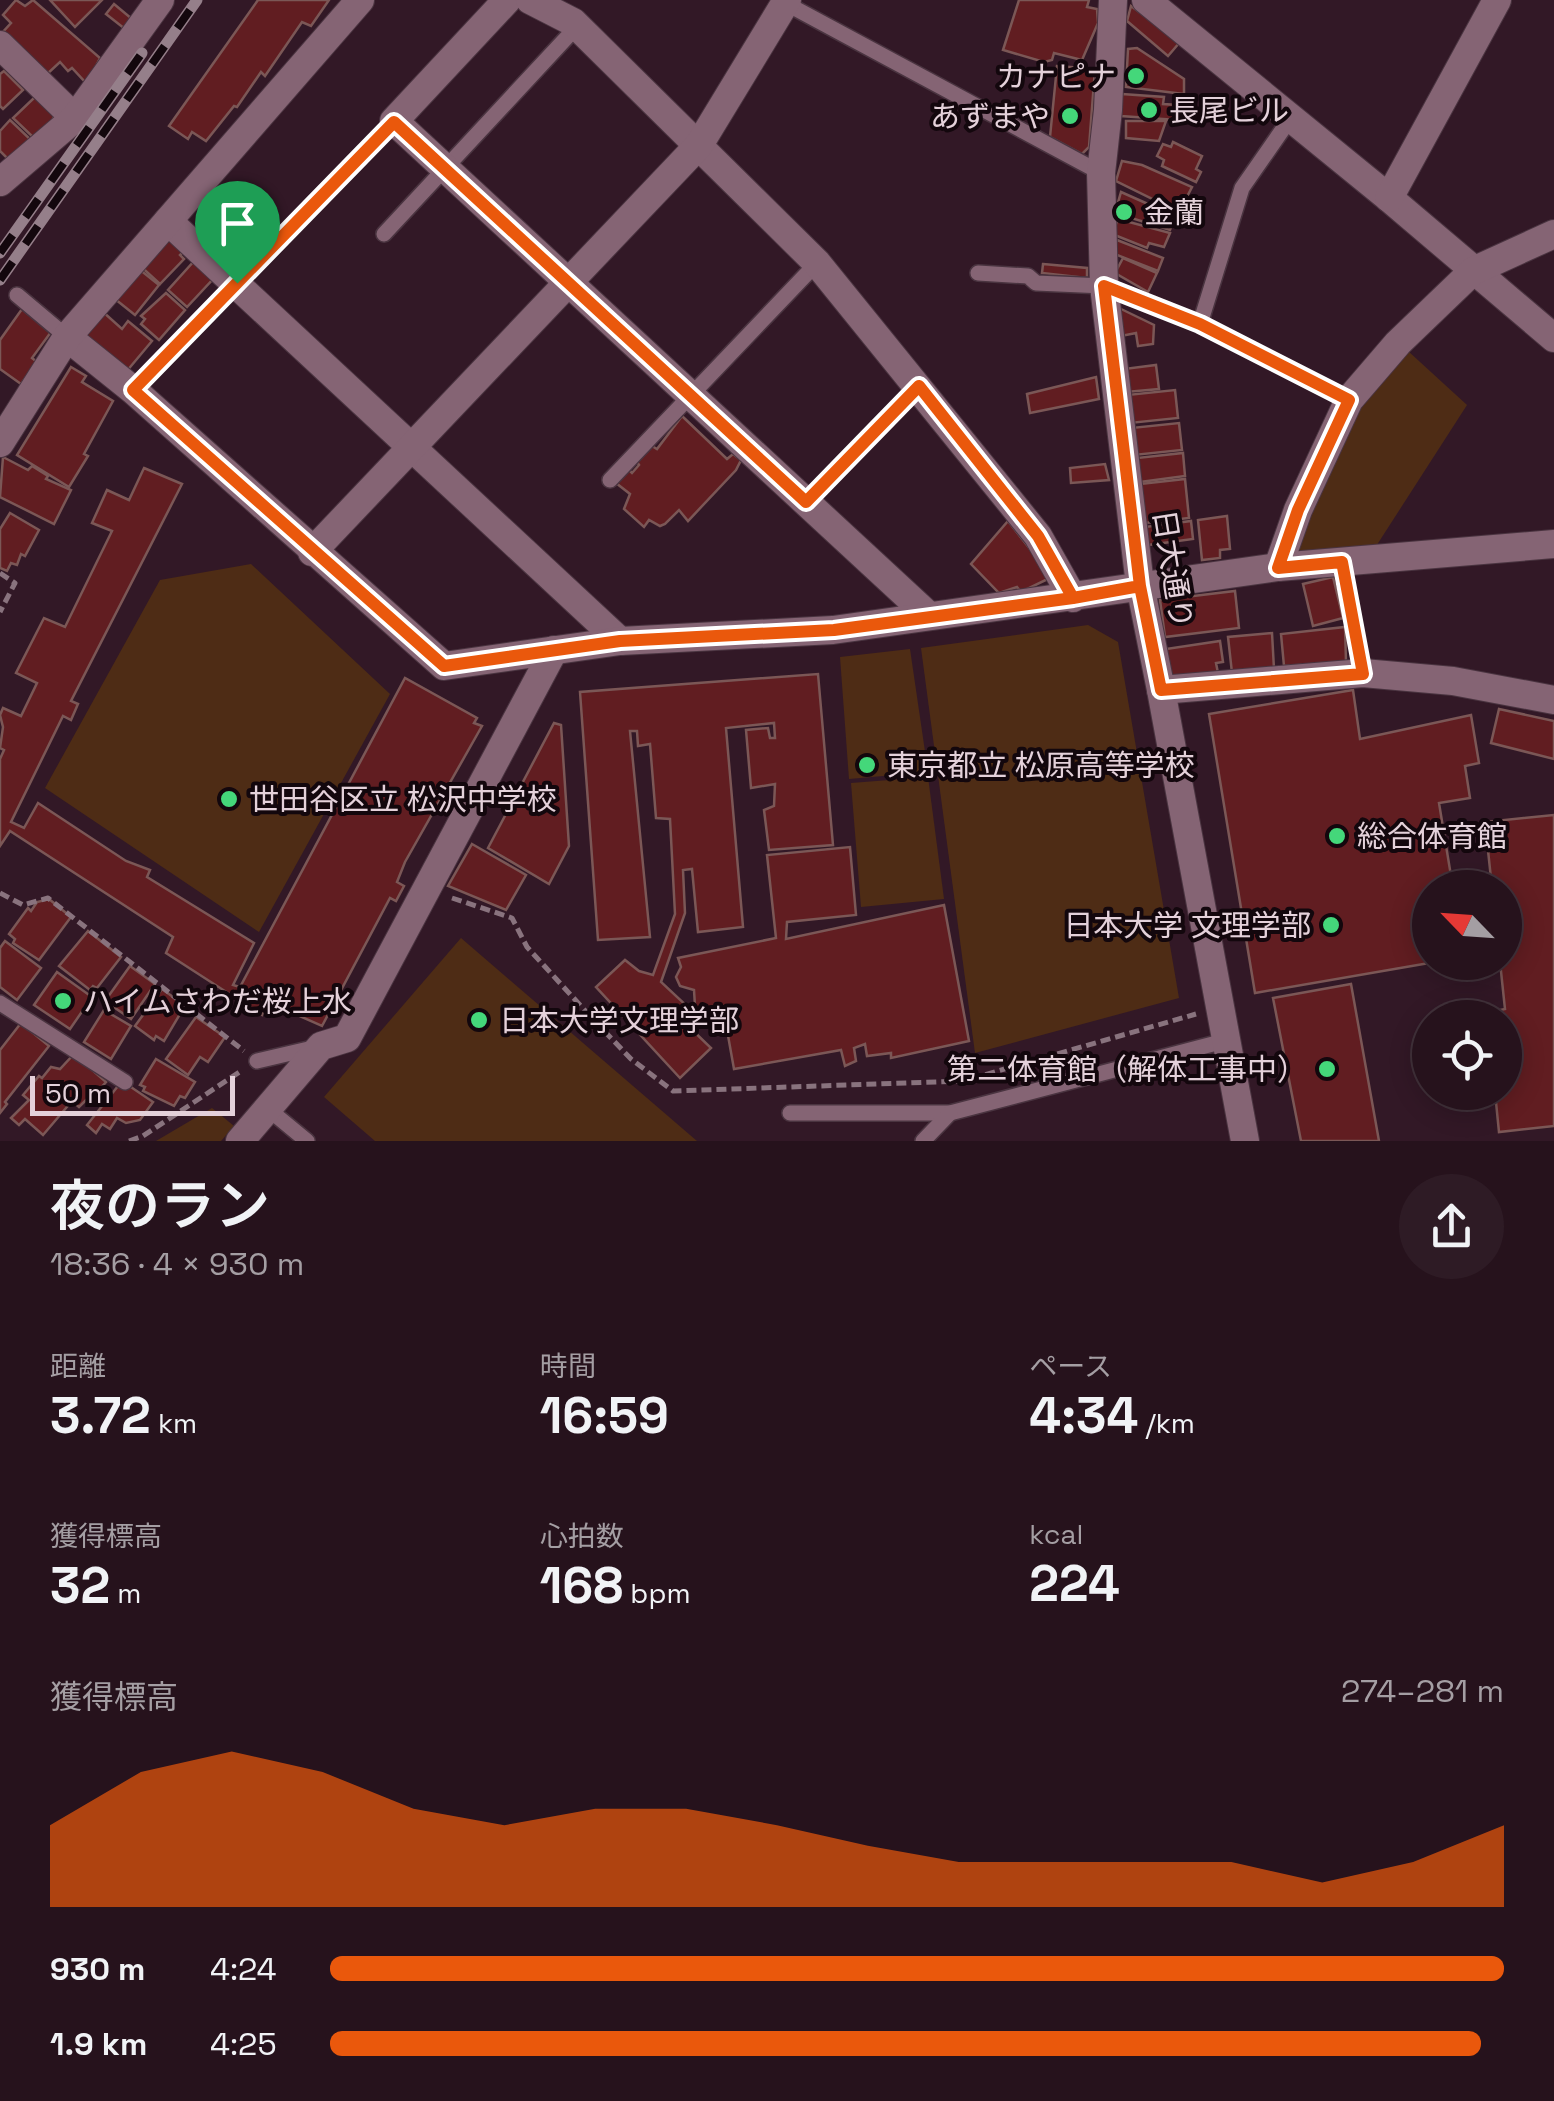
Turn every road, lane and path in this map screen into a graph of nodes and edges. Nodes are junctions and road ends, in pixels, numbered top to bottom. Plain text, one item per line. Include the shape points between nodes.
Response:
1 (160, 0) edge
2 (360, 0) edge
3 (507, 0) edge
4 (530, 0) edge
5 (1113, 0) edge
6 (1146, 0) edge
7 (1497, 0) edge
8 (786, 2) edge
9 (576, 19) edge
10 (0, 44) edge
11 (75, 118) junction
12 (1290, 119) junction
13 (394, 122) junction
14 (700, 145) junction
15 (444, 167) junction
16 (1101, 173) junction
17 (0, 182) edge
18 (1389, 198) junction
19 (168, 221) junction
20 (384, 234) dead end
21 (1554, 234) edge
22 (817, 263) junction
23 (1473, 270) junction
24 (978, 273) dead end
25 (568, 282) junction
26 (237, 283) junction
27 (1104, 286) junction
28 (18, 295) dead end
29 (1200, 324) junction
30 (67, 337) junction
31 (1554, 338) edge
32 (919, 386) junction
33 (133, 390) junction
34 (690, 396) junction
35 (1349, 400) junction
36 (0, 444) edge
37 (412, 446) junction
38 (610, 480) dead end
39 (806, 502) junction
40 (1554, 544) edge
41 (312, 552) junction
42 (1342, 562) junction
43 (1278, 568) junction
44 (0, 573) edge
45 (1140, 586) junction
46 (1073, 598) junction
47 (0, 612) edge
48 (928, 616) junction
49 (620, 641) junction
50 (554, 650) junction
51 (1363, 674) junction
52 (1161, 690) junction
53 (1554, 700) edge
54 (426, 890) junction
55 (0, 893) edge
56 (0, 1004) edge
57 (1221, 1006) junction
58 (1228, 1040) junction
59 (321, 1046) junction
60 (257, 1060) junction
61 (124, 1082) dead end
62 (267, 1108) junction
63 (950, 1113) junction
64 (790, 1114) dead end
65 (129, 1141) edge
66 (240, 1141) edge
67 (307, 1141) edge
68 (924, 1141) edge
69 (1245, 1141) edge

1 - 11 street
2 - 19 street
3 - 13 street
4 - 9 street
5 - 16 street, 日大通り
6 - 12 street
7 - 18 street
8 - 14 street
8 - 16 lane
9 - 14 street
9 - 15 lane
10 - 11 street
11 - 17 street
12 - 18 street
12 - 29 lane via 1242,188
13 - 15 street
13 - 26 lane
14 - 22 street
14 - 25 street
15 - 20 lane
15 - 25 street
16 - 27 street, 日大通り
18 - 23 street
19 - 26 street
19 - 30 street
21 - 23 street
22 - 32 street
22 - 34 lane
23 - 31 street
23 - 35 street
24 - 27 lane
25 - 34 street
25 - 37 street
26 - 33 lane
26 - 37 street
27 - 29 lane
27 - 45 street, 日大通り
28 - 30 lane
29 - 35 lane
30 - 33 street
30 - 36 street
32 - 39 lane
32 - 46 street via 1038,536
33 - 41 street
34 - 38 lane
34 - 39 street
35 - 43 street
37 - 41 street
37 - 49 street
39 - 48 street
40 - 42 street
41 - 50 street via 444,666
42 - 43 street
42 - 51 lane
43 - 45 street
44 - 47 path via 15,582
45 - 46 street
45 - 52 street, 日大通り
46 - 48 street
48 - 49 street via 834,630
49 - 50 street
50 - 54 street
51 - 52 street
51 - 53 street via 1453,681
52 - 57 street, 日大通り
54 - 57 path via 512,918 527,947 590,1016 673,1091 963,1081
54 - 59 street via 346,1038
55 - 60 path via 23,905 48,898
56 - 61 lane
57 - 58 street, 日大通り
58 - 63 lane
58 - 69 street, 日大通り
59 - 60 lane
59 - 62 street
60 - 65 path
62 - 66 street
62 - 67 lane
63 - 64 lane
63 - 68 lane

